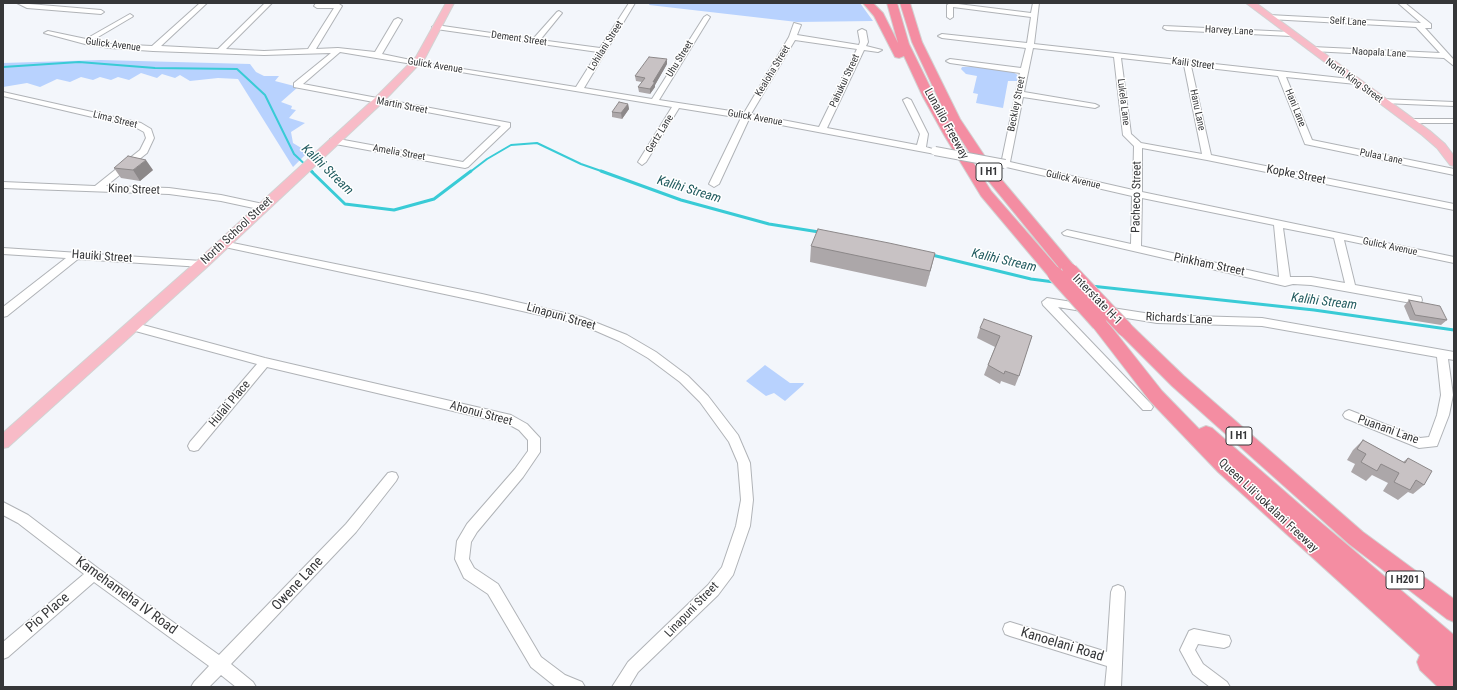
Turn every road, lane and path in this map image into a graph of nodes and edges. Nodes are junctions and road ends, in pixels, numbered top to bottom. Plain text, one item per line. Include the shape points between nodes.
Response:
1 (20, 3) edge
2 (204, 3) edge
3 (269, 3) edge
4 (320, 3) edge
5 (450, 3) edge
6 (632, 3) edge
7 (868, 3) edge
8 (892, 3) edge
9 (905, 3) edge
10 (916, 3) edge
11 (1036, 3) edge
12 (1250, 3) edge
13 (1401, 3) edge
14 (101, 12) dead end
15 (559, 12) dead end
16 (1034, 15) junction
17 (130, 16) dead end
18 (950, 17) dead end
19 (1269, 17) junction
20 (707, 18) dead end
21 (398, 20) dead end
22 (797, 25) dead end
23 (1418, 25) junction
24 (436, 27) junction
25 (1167, 28) dead end
26 (862, 31) dead end
27 (48, 33) dead end
28 (1291, 34) junction
29 (942, 36) dead end
30 (793, 37) junction
31 (535, 41) junction
32 (85, 42) junction
33 (1030, 45) junction
34 (860, 48) junction
35 (153, 49) junction
36 (1312, 49) junction
37 (338, 50) junction
38 (878, 50) dead end
39 (603, 51) junction
40 (220, 52) junction
41 (310, 52) junction
42 (377, 55) junction
43 (1117, 55) junction
44 (1447, 56) junction
45 (925, 61) junction
46 (950, 62) dead end
47 (416, 63) junction
48 (1187, 63) junction
49 (1454, 64) edge
50 (1024, 71) junction
51 (1282, 74) junction
52 (1356, 82) junction
53 (579, 89) junction
54 (3, 94) edge
55 (1019, 94) junction
56 (907, 100) dead end
57 (378, 101) junction
58 (654, 101) junction
59 (1383, 101) junction
60 (1454, 104) edge
61 (677, 105) junction
62 (1095, 106) dead end
63 (746, 116) junction
64 (1410, 121) junction
65 (1454, 121) edge
66 (822, 130) junction
67 (950, 135) junction
68 (333, 141) junction
69 (1308, 142) joint
70 (1138, 145) junction
71 (921, 148) junction
72 (1207, 157) junction
73 (642, 162) dead end
74 (1454, 163) edge
75 (1005, 164) junction
76 (465, 165) joint
77 (1454, 172) edge
78 (714, 184) dead end
79 (3, 185) edge
80 (98, 188) junction
81 (1137, 194) junction
82 (263, 207) junction
83 (1454, 207) edge
84 (1278, 224) junction
85 (1067, 233) dead end
86 (1338, 236) junction
87 (223, 244) junction
88 (1136, 249) junction
89 (3, 251) edge
90 (77, 255) junction
91 (1454, 260) edge
92 (202, 264) junction
93 (1062, 272) junction
94 (1285, 282) junction
95 (1351, 289) junction
96 (1417, 300) edge
97 (3, 313) edge
98 (1099, 323) junction
99 (132, 326) junction
100 (1448, 355) edge
101 (265, 362) junction
102 (1147, 407) dead end
103 (1349, 415) dead end
104 (3, 442) edge
105 (194, 446) dead end
106 (392, 477) dead end
107 (3, 508) edge
108 (1356, 538) junction
109 (1309, 544) junction
110 (94, 574) junction
111 (1118, 592) dead end
112 (1454, 612) edge
113 (1454, 623) edge
114 (1010, 629) dead end
115 (1224, 642) dead end
116 (1454, 649) edge
117 (3, 652) edge
118 (1114, 661) junction
119 (221, 665) junction
120 (1454, 671) edge
121 (199, 687) edge
122 (248, 687) edge
123 (577, 687) edge
124 (620, 687) edge
125 (1113, 687) edge
126 (1222, 687) edge
127 (1454, 687) edge

1 - 14 street via 52,9
2 - 35 street
3 - 40 street
4 - 41 street via 317,6 339,6
5 - 24 main road, North School Street
6 - 39 street, Lohilani Street
7 - 67 highway via 879,15 902,62
8 - 67 highway, Lunalilo Freeway / I H1 via 904,44
9 - 45 highway, Lunalilo Freeway / I H1
10 - 45 highway via 924,40
11 - 16 street, Beckley Street
12 - 19 main road, North King Street
13 - 23 street, Self Lane via 1428,26
15 - 31 street
16 - 18 street via 950,6
16 - 33 street, Beckley Street
17 - 32 street
19 - 23 street, Self Lane
19 - 28 main road, North King Street
20 - 58 street, Uhu Street
21 - 42 street
22 - 30 street, Kealoha Street
23 - 44 street
24 - 31 street, Dement Street
24 - 47 main road, North School Street
25 - 28 street, Harvey Lane
26 - 34 street, Pahukui Street via 864,42
27 - 32 street, Gulick Avenue
28 - 36 main road, North King Street
29 - 33 street via 1019,46
30 - 34 street
30 - 63 street, Kealoha Street
31 - 39 street, Dement Street
32 - 35 street, Gulick Avenue
33 - 43 street, Kaili Street
33 - 50 street, Beckley Street
34 - 38 street
34 - 66 street, Pahukui Street
35 - 40 street, Gulick Avenue
36 - 44 street, Naopala Lane
36 - 52 main road, North King Street
37 - 41 street, Gulick Avenue
37 - 42 street, Gulick Avenue
37 - 57 street, Martin Street via 297,85
39 - 53 street, Lohilani Street
40 - 41 street, Gulick Avenue
42 - 47 street, Gulick Avenue
43 - 48 street, Kaili Street
43 - 70 street, Lukela Lane via 1127,135
44 - 49 street
45 - 93 highway, Lunalilo Freeway / I H1 via 954,119 991,175
46 - 50 street
47 - 53 street, Gulick Avenue
47 - 57 main road, North School Street
48 - 51 street, Kaili Street
48 - 72 street, Hanu Lane
50 - 55 street, Beckley Street
51 - 52 street, Kaili Street
51 - 69 street, Hani Lane
52 - 59 main road, North King Street
53 - 58 street, Gulick Avenue
54 - 80 street, Lima Street via 138,125 148,131 150,138 144,151
55 - 62 street
55 - 75 street, Beckley Street
56 - 71 street via 924,134
57 - 68 main road, North School Street
57 - 76 street, Martin Street via 507,125
58 - 61 street, Gulick Avenue
59 - 60 street
59 - 64 main road, North King Street
61 - 63 street, Gulick Avenue
61 - 73 street, Gertz Lane
63 - 66 street, Gulick Avenue
63 - 78 street, Kealoha Street
64 - 65 street
64 - 74 main road, North King Street via 1440,146
66 - 71 street, Gulick Avenue
67 - 93 highway, Lunalilo Freeway / I H1 via 986,192
68 - 76 street, Amelia Street
68 - 82 main road, North School Street
69 - 77 street, Pulaa Lane
70 - 72 street, Kopke Street
70 - 81 street, Pacheco Street
71 - 75 street, Gulick Avenue, bridge
72 - 83 street, Kopke Street
75 - 81 street, Gulick Avenue
79 - 80 street, Kino Street
80 - 82 street, Kino Street via 169,191
81 - 84 street, Gulick Avenue
81 - 88 street, Pacheco Street
82 - 87 main road, North School Street
84 - 86 street, Gulick Avenue
84 - 94 street
85 - 88 street, Pinkham Street
86 - 91 street, Gulick Avenue
86 - 95 street
87 - 92 main road, North School Street
87 - 124 street, Linapuni Street via 582,321 623,338 652,355 684,379 704,399 734,438 744,463 747,500 743,526 728,570 713,590 633,667
88 - 94 street, Pinkham Street
89 - 90 street, Hauiki Street
90 - 92 street, Hauiki Street
90 - 97 street
92 - 99 main road, North School Street
93 - 98 highway, Lunalilo Freeway / I H1, bridge
93 - 108 highway, Interstate H-1 / I H1, bridge via 1178,382
94 - 95 street, Pinkham Street via 1311,281
95 - 96 street, Pinkham Street
98 - 109 highway, Queen Liliʻuokalani Freeway / I H1 via 1156,396 1224,467
98 - 116 highway via 1156,385 1216,443
99 - 101 street, Ahonui Street
99 - 104 main road, North School Street
100 - 102 street, Richards Lane via 1262,322 1157,319 1047,302
100 - 103 street, Puanani Lane via 1443,415 1433,442 1419,443
101 - 105 street, Hulali Place
101 - 123 street, Ahonui Street via 511,420 534,438 534,452 464,541 462,559 469,573 493,589 536,662 560,681
106 - 119 street, Owene Lane via 351,528
107 - 110 street, Kamehameha IV Road via 23,519
108 - 112 highway, I H1
108 - 113 highway, I H201
109 - 120 highway, Queen Liliʻuokalani Freeway / I H1
109 - 127 highway
110 - 117 street, Pio Place
110 - 119 street, Kamehameha IV Road
111 - 118 street
114 - 118 street, Kanoelani Road
115 - 126 street via 1194,636 1187,650 1198,669
118 - 125 street
119 - 121 street, Owene Lane
119 - 122 street, Kamehameha IV Road

